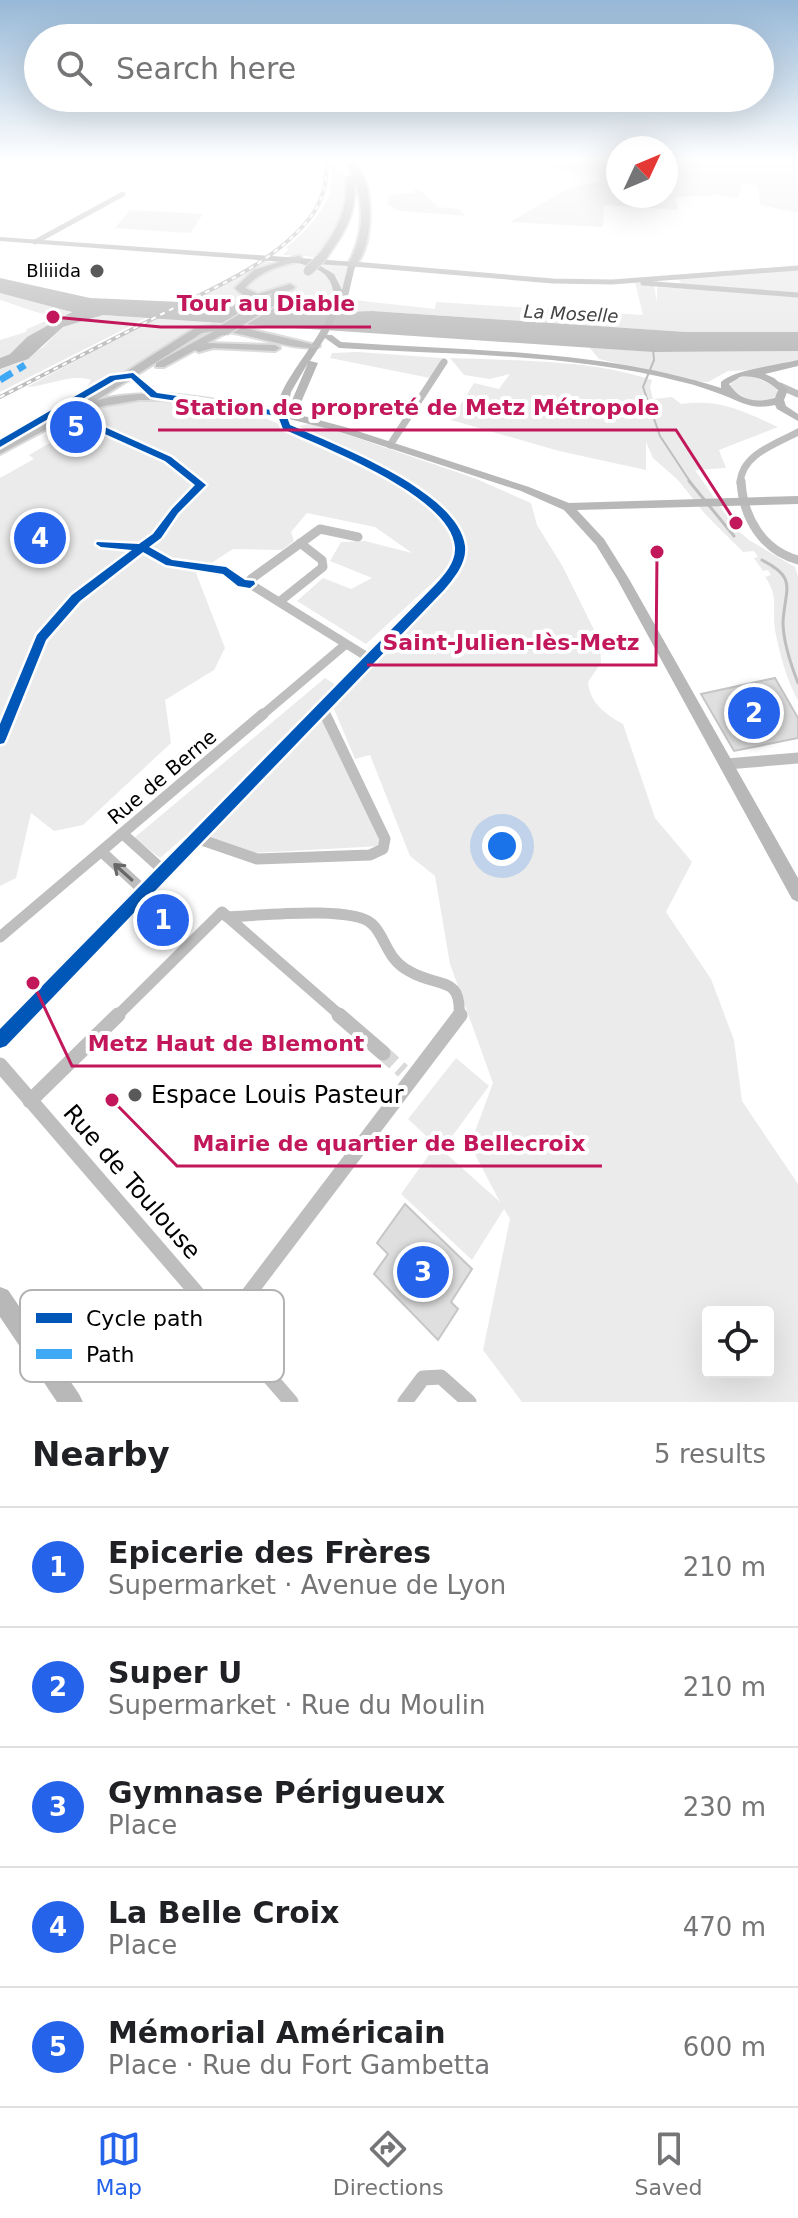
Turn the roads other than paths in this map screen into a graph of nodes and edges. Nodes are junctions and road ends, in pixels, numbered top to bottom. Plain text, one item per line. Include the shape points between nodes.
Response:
1 (66, 223) edge
2 (344, 223) edge
3 (362, 223) edge
4 (0, 239) edge
5 (35, 242) junction
6 (298, 259) junction
7 (353, 264) junction
8 (271, 265) junction
9 (798, 268) edge
10 (313, 270) junction
11 (621, 281) junction
12 (336, 285) junction
13 (290, 287) junction
14 (798, 295) edge
15 (338, 305) junction
16 (322, 341) junction
17 (407, 351) junction
18 (176, 356) junction
19 (444, 362) dead end
20 (795, 364) edge
21 (750, 374) junction
22 (727, 380) junction
23 (687, 383) junction
24 (778, 384) junction
25 (730, 394) junction
26 (798, 394) edge
27 (779, 400) junction
28 (757, 404) junction
29 (295, 405) junction
30 (76, 409) junction
31 (286, 415) junction
32 (798, 418) edge
33 (311, 420) junction
34 (40, 429) junction
35 (297, 432) junction
36 (798, 432) edge
37 (390, 445) junction
38 (0, 450) edge
39 (798, 500) edge
40 (744, 502) junction
41 (568, 507) junction
42 (358, 537) dead end
43 (300, 543) junction
44 (798, 560) edge
45 (798, 569) edge
46 (279, 602) junction
47 (346, 644) junction
48 (369, 658) junction
49 (322, 707) junction
50 (798, 758) edge
51 (727, 764) junction
52 (123, 834) junction
53 (196, 838) junction
54 (102, 852) junction
55 (164, 871) junction
56 (144, 891) junction
57 (798, 894) edge
58 (224, 914) junction
59 (0, 937) edge
60 (0, 1040) edge
61 (383, 1053) tunnel mouth
62 (0, 1065) edge
63 (30, 1101) junction
64 (195, 1290) edge
65 (251, 1290) edge
66 (0, 1298) edge
67 (20, 1327) edge
68 (57, 1382) edge
69 (274, 1382) edge
70 (71, 1402) edge
71 (291, 1402) edge
72 (405, 1402) edge
73 (469, 1402) edge

1 - 5 street
2 - 10 main road, bridge
3 - 7 main road
4 - 5 main road
5 - 8 main road
6 - 7 main road
6 - 8 main road
6 - 10 main road
7 - 11 street via 553,281
7 - 12 main road
7 - 15 main road
8 - 10 main road
8 - 13 main road via 244,282 243,292 263,296
9 - 11 street
10 - 12 main road via 330,274
10 - 13 main road
11 - 14 street
12 - 15 main road
13 - 18 main road, bridge
15 - 16 main road
16 - 17 main road
16 - 17 main road
16 - 18 main road via 213,345
16 - 29 main road
16 - 30 main road via 288,342 235,328 199,330
16 - 31 main road via 298,373
17 - 23 main road via 543,359
18 - 30 main road
19 - 37 street
20 - 21 main road
20 - 24 main road via 778,371
21 - 22 main road
21 - 24 main road
22 - 23 main road
22 - 25 main road
23 - 25 main road
24 - 26 street
24 - 27 main road via 783,394
25 - 28 main road
27 - 28 main road
27 - 32 main road
28 - 32 main road
29 - 31 main road
29 - 33 main road
30 - 34 main road
31 - 33 main road
31 - 34 main road via 154,395 104,401
31 - 35 main road via 286,427
33 - 35 main road
33 - 37 main road
34 - 38 main road
35 - 48 main road via 389,473 456,530 460,552 453,572
36 - 40 street via 744,466 739,479
37 - 41 main road
39 - 40 main road
40 - 41 main road
40 - 44 street via 764,542
41 - 51 main road via 600,542 623,579
42 - 43 street via 320,529
43 - 46 street via 324,563
43 - 46 street via 251,579 250,584
44 - 45 street
46 - 47 street
47 - 48 street
47 - 52 street, Rue de Berne
48 - 49 main road
49 - 53 main road
49 - 53 street via 385,839 383,849 370,855 257,859
50 - 51 street
51 - 57 main road
52 - 54 street, Rue de Berne
52 - 55 street
53 - 55 main road
56 -> 54 street
54 - 59 street, Rue de Berne
55 - 56 main road
56 - 60 main road
58 - 61 street
58 - 63 street
58 - 65 street via 359,917 373,924 404,969 459,993 460,1016 408,1075
62 - 63 street, Rue de Toulouse
63 - 64 street, Rue de Toulouse
66 - 67 main road
68 - 70 main road
69 - 71 street, Rue de Toulouse
72 - 73 street via 423,1378 441,1377

